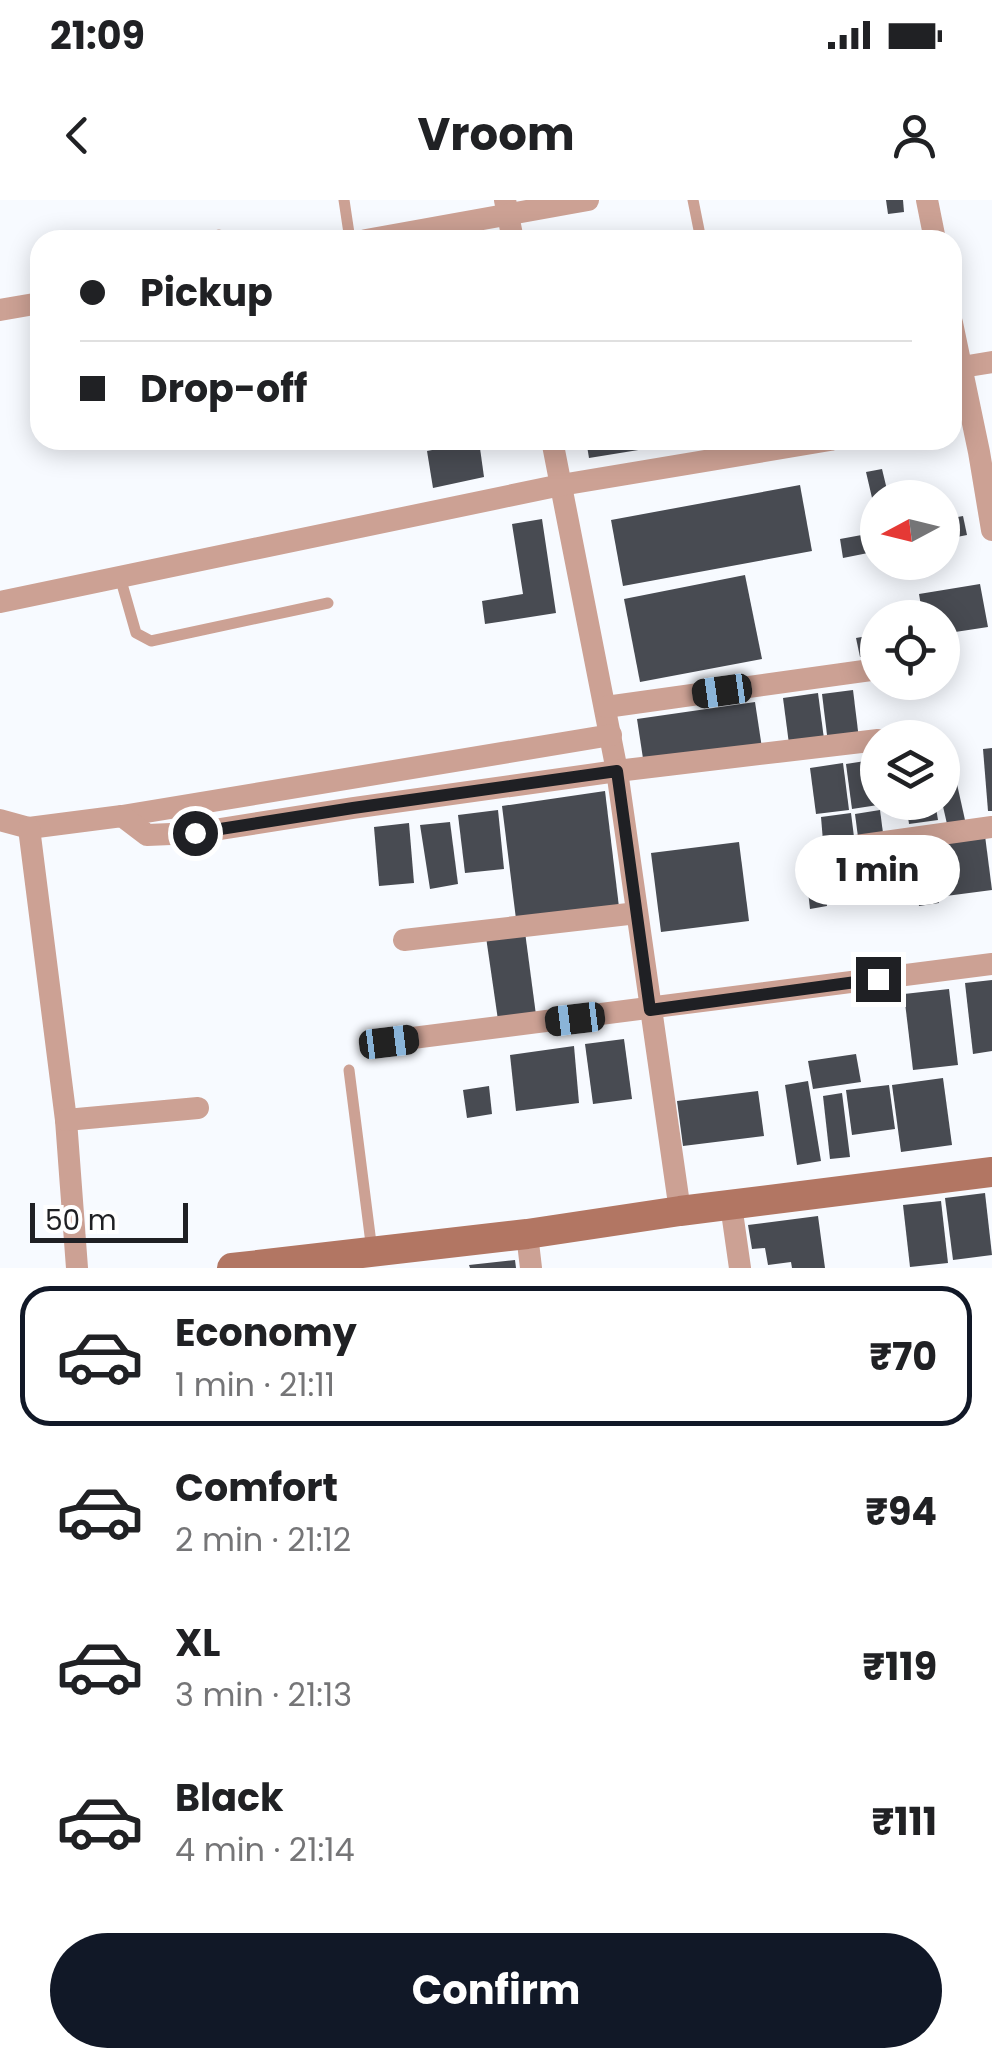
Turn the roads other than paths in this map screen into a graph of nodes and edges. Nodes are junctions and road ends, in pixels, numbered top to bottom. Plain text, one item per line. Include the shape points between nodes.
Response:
1 (344, 200) edge
2 (588, 200) edge
3 (692, 200) edge
4 (927, 200) edge
5 (506, 206) edge
6 (348, 230) edge
7 (438, 230) edge
8 (699, 230) edge
9 (933, 230) edge
10 (30, 304) edge
11 (0, 310) edge
12 (992, 362) edge
13 (962, 366) joint
14 (962, 418) edge
15 (554, 450) edge
16 (770, 450) edge
17 (986, 451) edge
18 (561, 485) junction
19 (992, 526) edge
20 (120, 577) junction
21 (0, 602) edge
22 (328, 603) dead end
23 (860, 671) edge
24 (606, 708) junction
25 (610, 735) junction
26 (860, 742) edge
27 (617, 771) junction
28 (122, 816) junction
29 (0, 820) edge
30 (992, 826) edge
31 (29, 828) junction
32 (842, 848) dead end
33 (637, 913) junction
34 (404, 940) dead end
35 (992, 964) edge
36 (650, 1010) junction
37 (389, 1042) dead end
38 (350, 1070) dead end
39 (198, 1108) dead end
40 (66, 1120) junction
41 (992, 1172) edge
42 (732, 1205) junction
43 (680, 1210) junction
44 (527, 1234) junction
45 (372, 1251) junction
46 (77, 1268) edge
47 (232, 1268) edge
48 (531, 1268) edge
49 (740, 1268) edge

1 - 6 lane
2 - 5 street
3 - 8 lane
4 - 9 street
5 - 7 street
10 - 11 street
12 - 13 street
13 - 14 street
14 - 17 street
15 - 18 street
16 - 18 street
17 - 19 street
18 - 20 street
18 - 24 street
20 - 21 street
20 - 22 lane via 136,633 151,641
23 - 24 street
24 - 25 street
25 - 27 street
25 - 28 street
26 - 27 street
27 - 28 street via 195,833 147,835
27 - 33 street
28 - 31 street
29 - 31 street
30 - 32 street
31 - 40 street
33 - 34 street
33 - 36 street
35 - 36 street
36 - 37 street
36 - 43 street
38 - 45 lane
39 - 40 street
40 - 46 street
41 - 42 street
42 - 43 street
42 - 49 street
43 - 44 street
44 - 45 street
44 - 48 street
45 - 47 street

